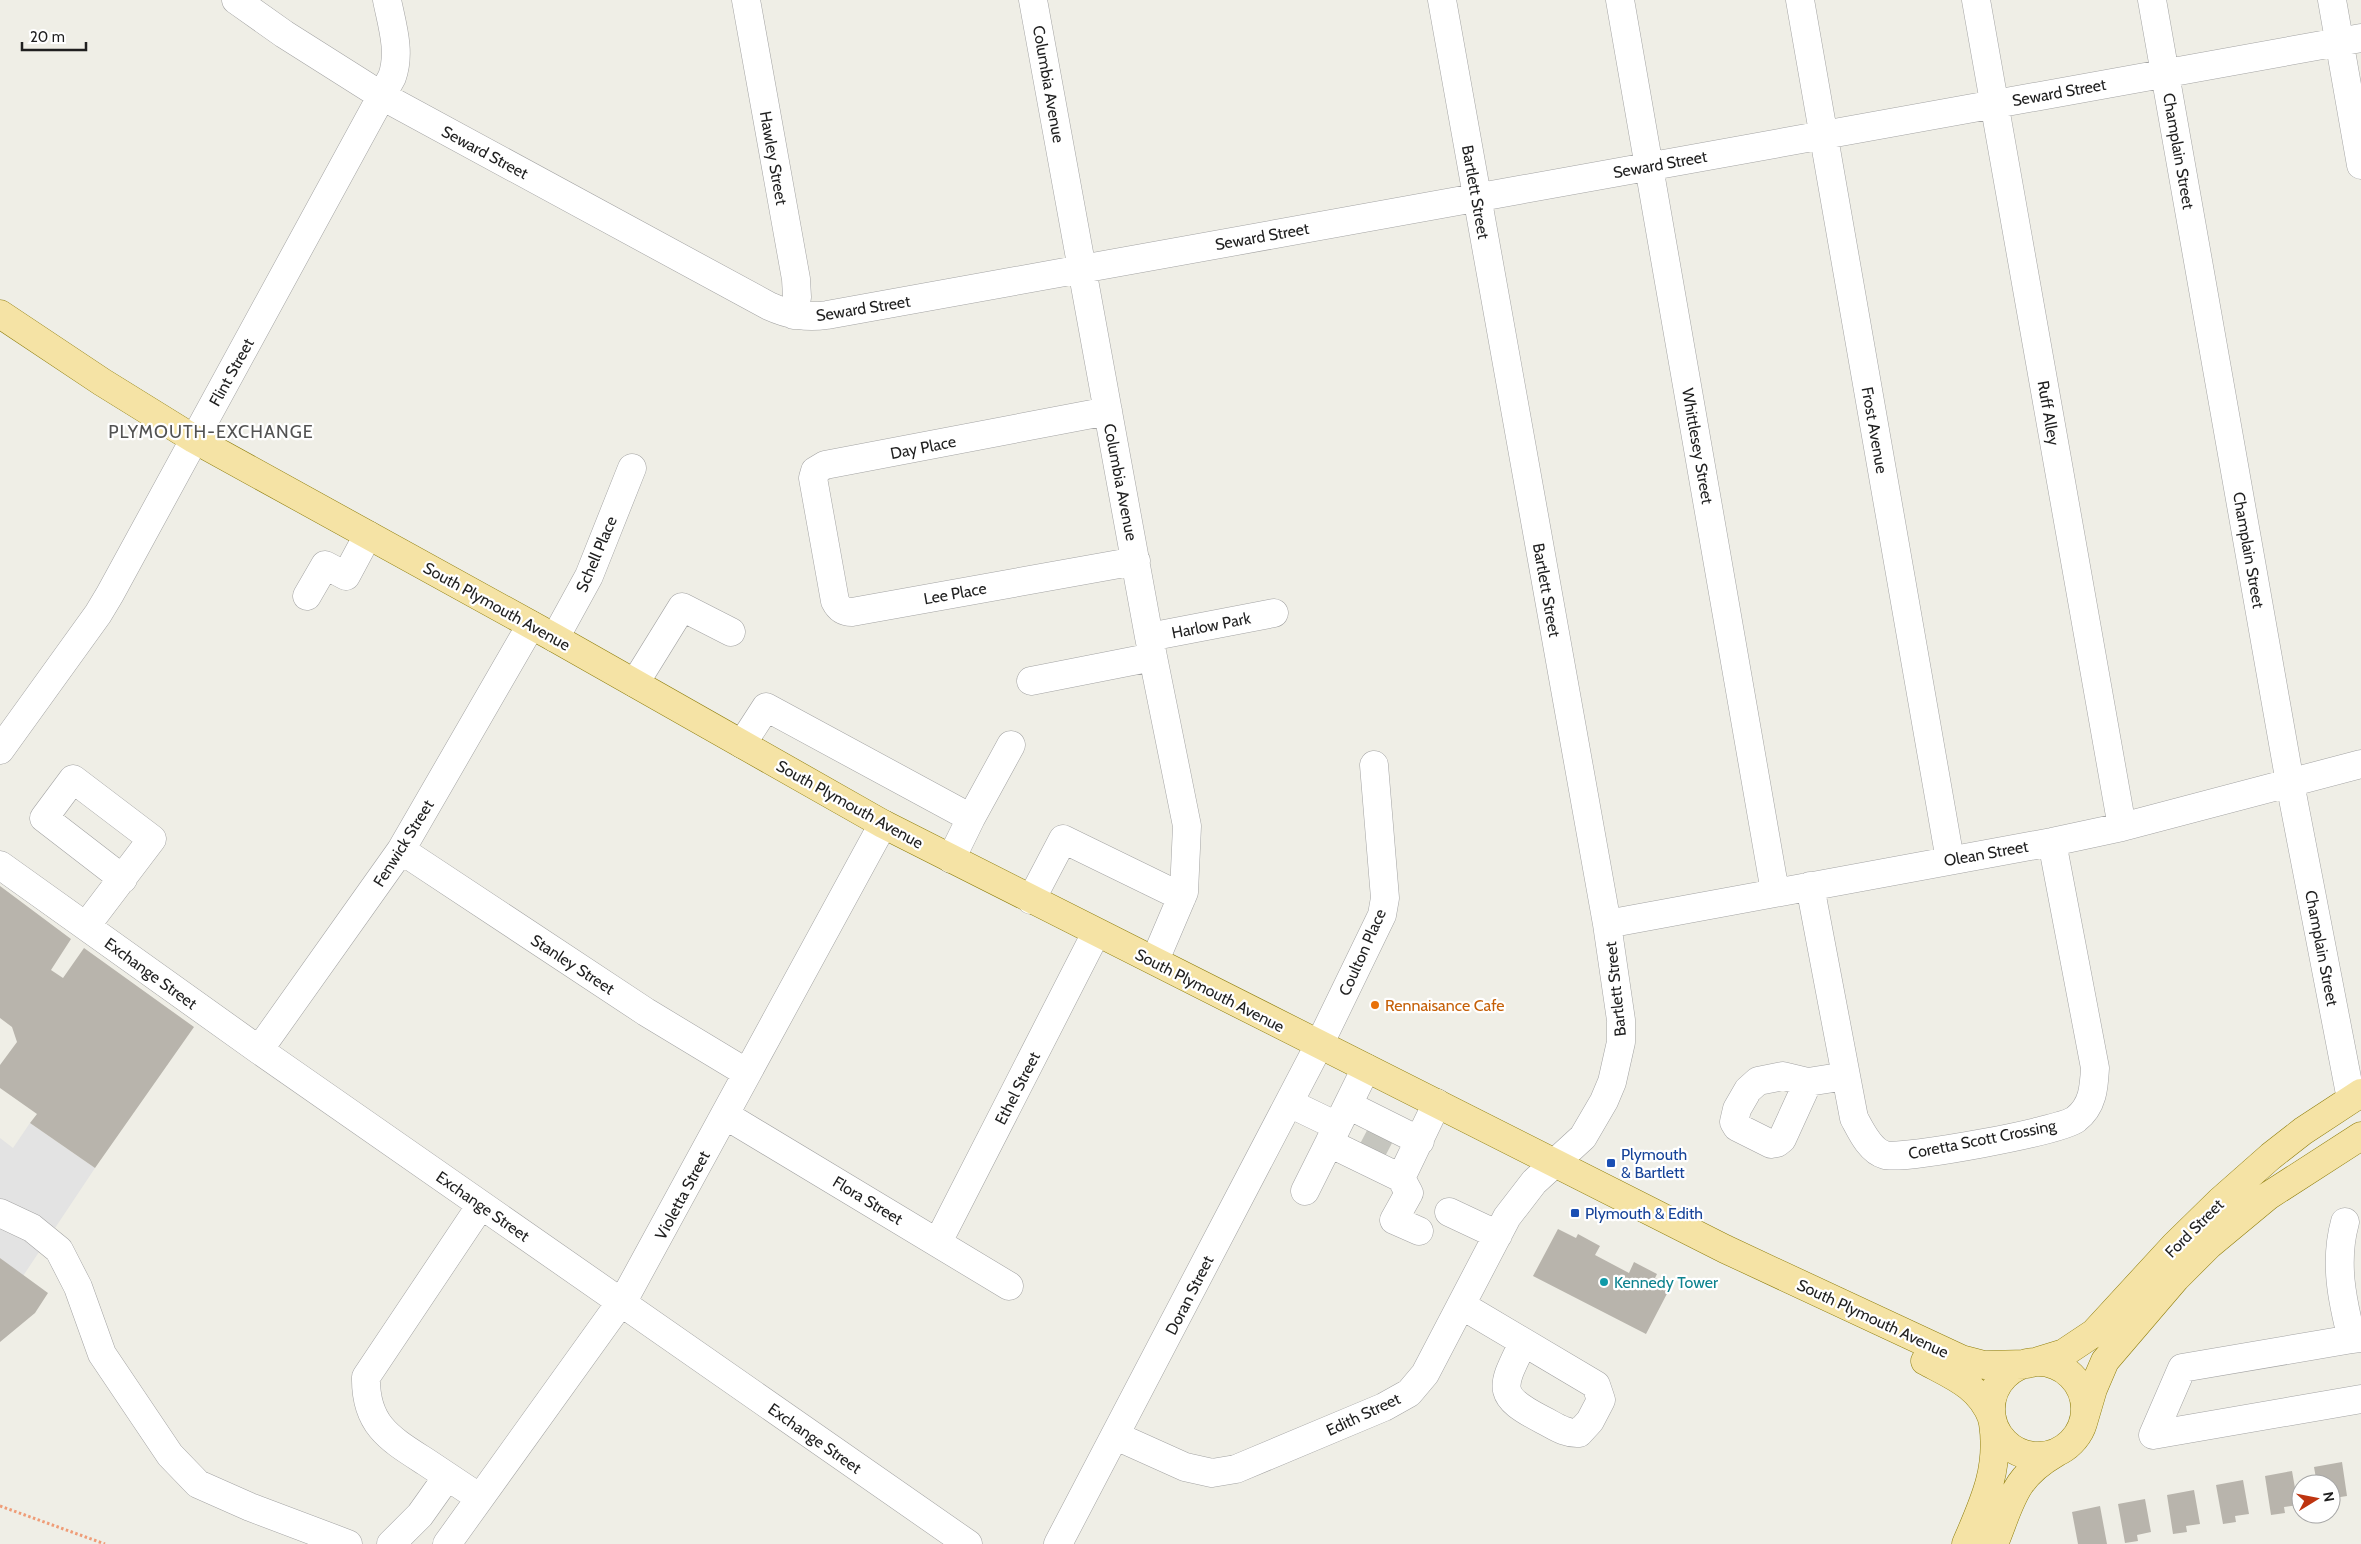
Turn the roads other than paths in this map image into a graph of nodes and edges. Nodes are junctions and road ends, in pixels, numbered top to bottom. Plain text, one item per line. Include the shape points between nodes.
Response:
1 (236, 0) edge
2 (387, 0) edge
3 (746, 0) edge
4 (1033, 0) edge
5 (1442, 0) edge
6 (1620, 0) edge
7 (1800, 0) edge
8 (1976, 0) edge
9 (2152, 0) edge
10 (2332, 0) edge
11 (2350, 40) edge
12 (2165, 73) junction
13 (382, 96) junction
14 (1994, 103) junction
15 (1823, 135) junction
16 (2361, 165) edge
17 (1650, 166) junction
18 (1477, 198) junction
19 (1083, 269) junction
20 (0, 314) edge
21 (794, 315) junction
22 (1108, 412) junction
23 (194, 439) junction
24 (632, 468) dead end
25 (368, 535) junction
26 (824, 546) joint
27 (1136, 561) junction
28 (307, 596) dead end
29 (1274, 613) dead end
30 (543, 631) junction
31 (731, 632) dead end
32 (1151, 647) junction
33 (1031, 681) dead end
34 (635, 683) junction
35 (742, 744) junction
36 (1011, 745) dead end
37 (0, 750) edge
38 (2361, 764) edge
39 (1374, 765) dead end
40 (2290, 783) junction
41 (971, 818) junction
42 (883, 824) junction
43 (2122, 827) junction
44 (2052, 842) junction
45 (401, 850) junction
46 (951, 859) junction
47 (1950, 860) junction
48 (0, 865) edge
49 (122, 879) dead end
50 (1810, 886) junction
51 (1775, 892) junction
52 (1182, 897) junction
53 (1031, 900) junction
54 (1607, 924) junction
55 (86, 926) junction
56 (1096, 933) junction
57 (1155, 960) junction
58 (1319, 1045) junction
59 (258, 1050) junction
60 (1366, 1068) junction
61 (747, 1073) junction
62 (1846, 1076) junction
63 (1808, 1082) dead end
64 (2356, 1096) edge
65 (1289, 1103) junction
66 (1436, 1104) junction
67 (725, 1115) junction
68 (1338, 1124) junction
69 (2361, 1136) edge
70 (1420, 1141) junction
71 (1376, 1143) junction
72 (1555, 1163) junction
73 (1401, 1178) junction
74 (1305, 1191) dead end
75 (481, 1205) junction
76 (1449, 1212) dead end
77 (0, 1213) edge
78 (2344, 1222) dead end
79 (1419, 1231) dead end
80 (1498, 1235) junction
81 (938, 1242) junction
82 (1725, 1249) junction
83 (1009, 1286) dead end
84 (621, 1303) junction
85 (1461, 1305) junction
86 (2357, 1338) edge
87 (1523, 1343) dead end
88 (2029, 1363) junction
89 (2361, 1399) edge
90 (1993, 1419) junction
91 (2083, 1423) junction
92 (1116, 1436) junction
93 (2058, 1452) junction
94 (447, 1477) junction
95 (480, 1498) junction
96 (348, 1544) edge
97 (391, 1544) edge
98 (447, 1544) edge
99 (968, 1544) edge
100 (1058, 1544) edge
101 (1966, 1544) edge
102 (1994, 1544) edge

1 - 13 street, Seward Street
2 - 13 street, Flint Street via 396,66
3 - 21 street, Hawley Street via 796,279
4 - 19 street, Columbia Avenue
5 - 18 street, Bartlett Street
6 - 17 street, Whittlesey Street
7 - 15 street, Frost Avenue
8 - 14 street, Ruff Alley
9 - 12 street, Champlain Street
10 - 11 street
11 - 12 street, Seward Street
11 - 16 street
12 - 14 street, Seward Street
12 - 40 street, Champlain Street
13 - 21 street, Seward Street via 769,306
13 - 23 street, Flint Street
14 - 15 street, Seward Street
14 - 43 street, Ruff Alley
15 - 17 street, Seward Street
15 - 47 street, Frost Avenue
17 - 18 street, Seward Street
17 - 51 street, Whittlesey Street
18 - 19 street, Seward Street
18 - 54 street, Bartlett Street
19 - 21 street, Seward Street via 827,315
19 - 22 street, Columbia Avenue
20 - 23 main road, South Plymouth Avenue
22 - 26 street, Day Place via 825,465 815,471 813,478
22 - 27 street, Columbia Avenue
23 - 25 main road, South Plymouth Avenue
23 - 37 street, Flint Street via 98,614
24 - 30 street, Schell Place via 589,576
25 - 28 street via 346,576 325,566
25 - 30 main road, South Plymouth Avenue
26 - 27 street, Lee Place via 835,601 844,612
27 - 32 street, Columbia Avenue
29 - 32 street, Harlow Park
30 - 34 main road, South Plymouth Avenue
30 - 45 street, Fenwick Street
31 - 34 street via 682,606
32 - 33 street, Harlow Park
32 - 52 street, Columbia Avenue via 1187,826
34 - 35 main road, South Plymouth Avenue
35 - 41 street via 766,707
35 - 42 main road, South Plymouth Avenue
36 - 41 street
38 - 40 street, Olean Street
39 - 58 street, Coulton Place via 1384,907
40 - 43 street, Olean Street
40 - 64 street, Champlain Street
41 - 46 street
42 - 46 main road, South Plymouth Avenue
42 - 61 street, Violetta Street
43 - 44 street, Olean Street
44 - 47 street, Olean Street
44 - 62 street, Coretta Scott Crossing via 2095,1068 2093,1096 2076,1119 2050,1129 1915,1154 1885,1155 1867,1142 1854,1118
45 - 59 street, Fenwick Street
45 - 61 street, Stanley Street via 646,1012
46 - 53 main road, South Plymouth Avenue
47 - 50 street, Olean Street
48 - 55 street, Exchange Street
49 - 55 street
50 - 51 street, Olean Street
50 - 62 street, Coretta Scott Crossing
51 - 54 street, Olean Street
52 - 53 street via 1063,839
52 - 57 street, Columbia Avenue
53 - 56 main road, South Plymouth Avenue
54 - 72 street, Bartlett Street via 1621,1020 1618,1061 1594,1120 1583,1137
55 - 59 street, Exchange Street
56 - 57 main road, South Plymouth Avenue
56 - 81 street, Ethel Street
57 - 58 main road, South Plymouth Avenue
58 - 60 main road, South Plymouth Avenue
58 - 65 street, Doran Street
59 - 75 street, Exchange Street
60 - 66 main road, South Plymouth Avenue
60 - 68 street
61 - 67 street, Violetta Street
62 - 63 street
64 - 88 main road, Ford Street via 2271,1156 2220,1201 2094,1333 2064,1353
65 - 68 street
65 - 92 street, Doran Street
66 - 70 street
66 - 72 main road, South Plymouth Avenue
67 - 81 street, Flora Street
67 - 84 street, Violetta Street
68 - 71 street
68 - 71 street
68 - 74 street
69 - 91 main road, Ford Street via 2254,1207 2176,1278 2105,1361
70 - 71 street
70 - 73 street
71 - 73 street
72 - 80 street, Edith Street via 1519,1199
72 - 82 main road, South Plymouth Avenue
73 - 79 street via 1409,1193 1394,1220
75 - 84 street, Exchange Street
75 - 94 street via 366,1377 366,1395 373,1416 391,1440
76 - 80 street
77 - 96 street via 32,1228 60,1250 102,1354 170,1455 198,1484
78 - 86 street via 2339,1263 2342,1302
80 - 85 street, Edith Street
81 - 83 street, Flora Street
82 - 88 main road, South Plymouth Avenue via 1961,1358 1984,1365
82 - 90 main road, South Plymouth Avenue via 1840,1318 1964,1382 1983,1398
84 - 95 street, Violetta Street
84 - 99 street, Exchange Street
85 - 87 street
85 - 92 street, Edith Street via 1425,1374 1409,1393 1384,1407 1236,1469 1212,1473 1185,1467
86 - 89 street via 2182,1368 2153,1434
88 - 90 main road via 2011,1371 2000,1383 1992,1401
88 - 91 main road via 2044,1362 2060,1367 2076,1381 2085,1406
90 - 93 main road via 2003,1439 2017,1451 2040,1456
90 - 101 main road via 1994,1469
91 - 93 main road via 2072,1442
92 - 100 street, Doran Street
93 - 102 main road via 2023,1477
94 - 95 street
94 - 97 street via 420,1515
95 - 98 street, Violetta Street

